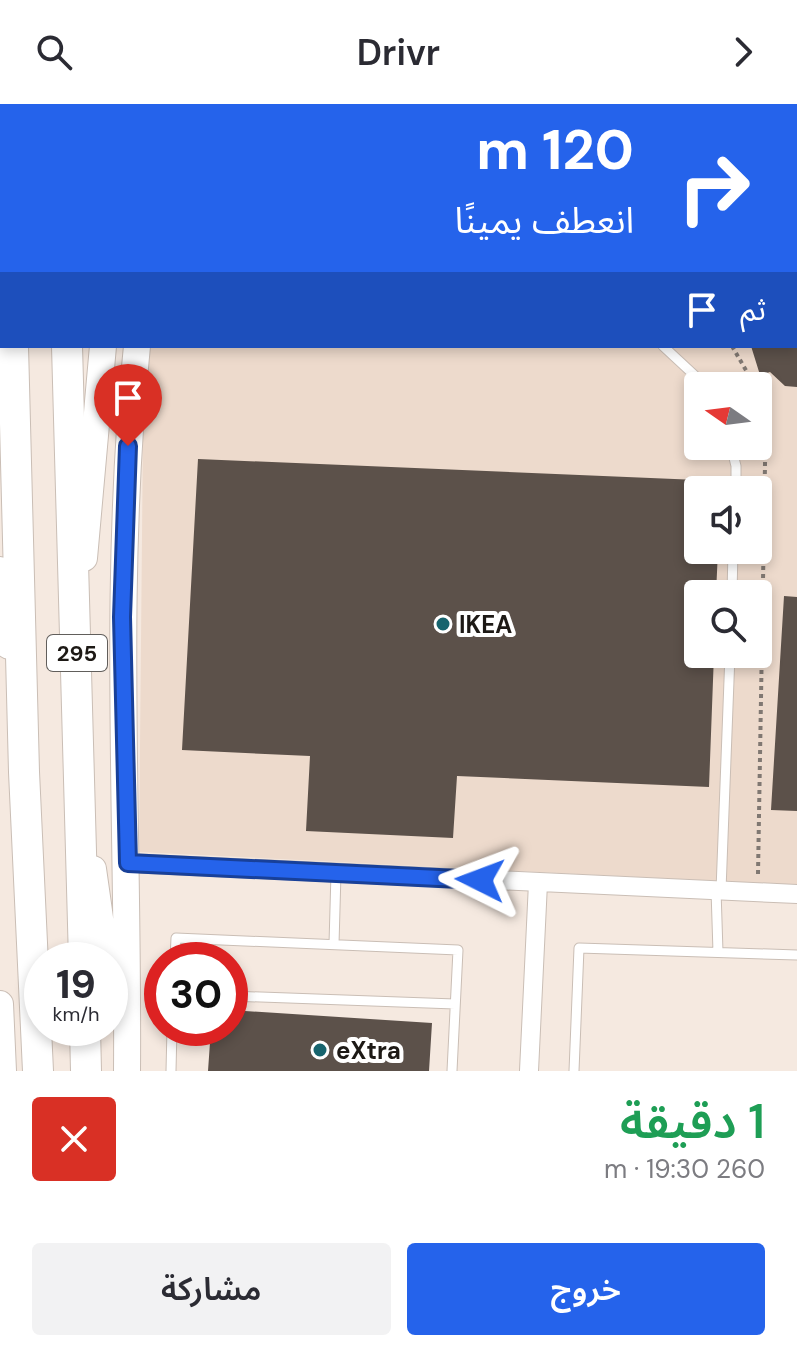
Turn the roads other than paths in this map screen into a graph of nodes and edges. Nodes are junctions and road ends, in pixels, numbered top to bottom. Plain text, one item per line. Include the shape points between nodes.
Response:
1 (13, 348) edge
2 (67, 348) edge
3 (103, 348) edge
4 (137, 348) edge
5 (665, 348) edge
6 (691, 372) edge
7 (0, 570) edge
8 (76, 641) junction
9 (729, 668) edge
10 (24, 772) junction
11 (81, 787) junction
12 (128, 863) junction
13 (336, 873) junction
14 (538, 883) junction
15 (718, 890) junction
16 (797, 894) edge
17 (32, 914) junction
18 (84, 942) edge
19 (103, 942) edge
20 (176, 942) edge
21 (334, 944) junction
22 (718, 952) junction
23 (797, 955) edge
24 (248, 997) edge
25 (0, 1004) edge
26 (455, 1004) junction
27 (85, 1046) edge
28 (116, 1046) edge
29 (172, 1046) edge
30 (3, 1071) edge
31 (20, 1071) edge
32 (38, 1071) edge
33 (86, 1071) edge
34 (119, 1071) edge
35 (127, 1071) edge
36 (171, 1071) edge
37 (452, 1071) edge
38 (529, 1071) edge
39 (574, 1071) edge

1 - 10 main road, 295
2 - 8 main road, 295
3 - 8 main road
4 - 12 main road via 122,617
5 - 6 lane
7 - 10 main road
8 - 11 main road, 295
9 - 15 lane
10 - 17 main road, 295
11 - 18 main road, 295
11 - 19 main road
12 - 13 street
12 - 35 main road
13 - 14 street
13 - 21 lane
14 - 15 street
14 - 38 street
15 - 16 street
15 - 22 lane
17 - 31 main road
17 - 32 main road, 295
20 - 21 lane via 176,938
21 - 26 lane via 458,950
22 - 23 lane
22 - 39 lane via 579,948
24 - 26 lane
25 - 30 main road
26 - 37 lane
27 - 33 main road
28 - 34 main road
29 - 36 lane

